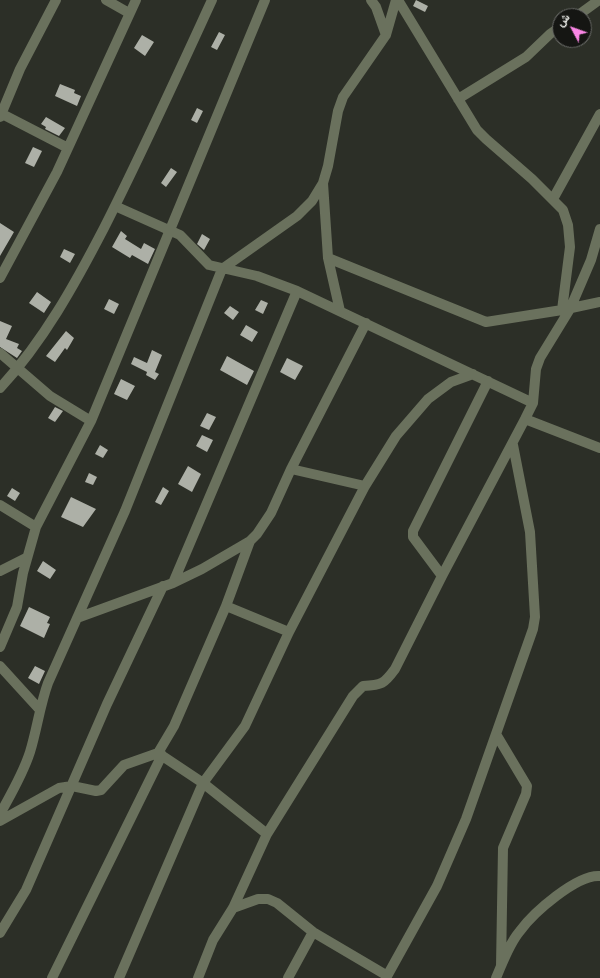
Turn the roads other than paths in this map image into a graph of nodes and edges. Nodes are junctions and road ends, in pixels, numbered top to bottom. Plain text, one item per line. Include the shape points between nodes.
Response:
1 (56, 0) edge
2 (106, 0) edge
3 (136, 0) edge
4 (212, 0) edge
5 (265, 0) edge
6 (371, 0) edge
7 (397, 0) edge
8 (599, 0) edge
9 (588, 8) edge
10 (129, 13) junction
11 (552, 33) edge
12 (386, 35) junction
13 (458, 99) junction
14 (600, 114) edge
15 (1, 116) edge
16 (68, 148) junction
17 (322, 184) junction
18 (553, 199) junction
19 (115, 206) junction
20 (600, 229) edge
21 (170, 230) junction
22 (328, 258) junction
23 (222, 269) junction
24 (0, 278) edge
25 (297, 291) junction
26 (600, 302) edge
27 (566, 310) junction
28 (340, 311) junction
29 (366, 323) junction
30 (0, 353) edge
31 (19, 368) junction
32 (473, 374) junction
33 (488, 381) junction
34 (0, 388) edge
35 (533, 403) junction
36 (525, 419) junction
37 (91, 421) junction
38 (513, 445) junction
39 (600, 448) edge
40 (291, 469) junction
41 (365, 486) junction
42 (0, 505) edge
43 (36, 527) junction
44 (250, 541) junction
45 (26, 558) junction
46 (0, 571) edge
47 (442, 576) junction
48 (168, 585) junction
49 (226, 606) junction
50 (77, 618) junction
51 (289, 632) junction
52 (0, 647) edge
53 (0, 666) edge
54 (40, 710) junction
55 (496, 734) junction
56 (160, 754) junction
57 (203, 783) junction
58 (72, 786) junction
59 (0, 814) edge
60 (0, 821) edge
61 (267, 834) junction
62 (600, 876) edge
63 (232, 908) junction
64 (313, 932) junction
65 (0, 933) edge
66 (502, 966) junction
67 (386, 976) edge
68 (52, 978) edge
69 (119, 978) edge
70 (198, 978) edge
71 (288, 978) edge
72 (496, 978) edge

1 - 15 street via 18,73
2 - 10 street
3 - 10 street
4 - 19 street
5 - 21 street
6 - 12 street
7 - 12 street
7 - 13 street
8 - 9 street
10 - 16 street
11 - 13 street via 526,56
12 - 17 street via 343,97
13 - 18 street via 486,139
14 - 18 street
15 - 16 street
16 - 24 street
17 - 22 street
17 - 23 street via 312,201 297,216
18 - 27 street via 563,210 568,225 570,247
19 - 21 street
19 - 31 street via 74,284
20 - 27 street via 591,260
21 - 23 street via 180,235 209,265
21 - 37 street
22 - 27 street via 486,322
22 - 28 street
23 - 25 street via 257,276
23 - 50 street via 125,511
25 - 28 street
25 - 48 street
26 - 27 street
27 - 35 street via 536,369
28 - 29 street
29 - 32 street
29 - 40 street
30 - 31 street
31 - 34 street
31 - 37 street via 50,396
32 - 33 street
32 - 41 street via 451,382 428,399 396,436
33 - 35 street
33 - 47 street via 413,531 413,537
35 - 36 street
36 - 38 street
36 - 39 street
37 - 43 street
38 - 47 street
38 - 55 street via 530,532 535,617
40 - 41 street
40 - 44 street via 264,526
41 - 51 street
42 - 43 street
43 - 45 street
44 - 48 street
44 - 49 street
45 - 46 street
45 - 52 street via 17,607
47 - 61 street via 395,669 380,685 363,686 353,696
48 - 50 street
48 - 58 street via 107,704
49 - 51 street
49 - 56 street
50 - 54 street via 48,683
51 - 57 street via 245,726
53 - 54 street
54 - 59 street via 27,759
55 - 66 street via 527,786 503,848
55 - 67 street via 466,819 437,886
56 - 57 street
56 - 58 street via 124,765 102,790
56 - 68 street
57 - 61 street
57 - 69 street
58 - 60 street via 59,788
58 - 65 street via 26,890
61 - 63 street
62 - 66 street via 587,877 576,883 529,920 512,942
63 - 64 street via 258,899 268,899 277,903
63 - 70 street via 213,940
64 - 67 street
64 - 71 street
66 - 72 street

